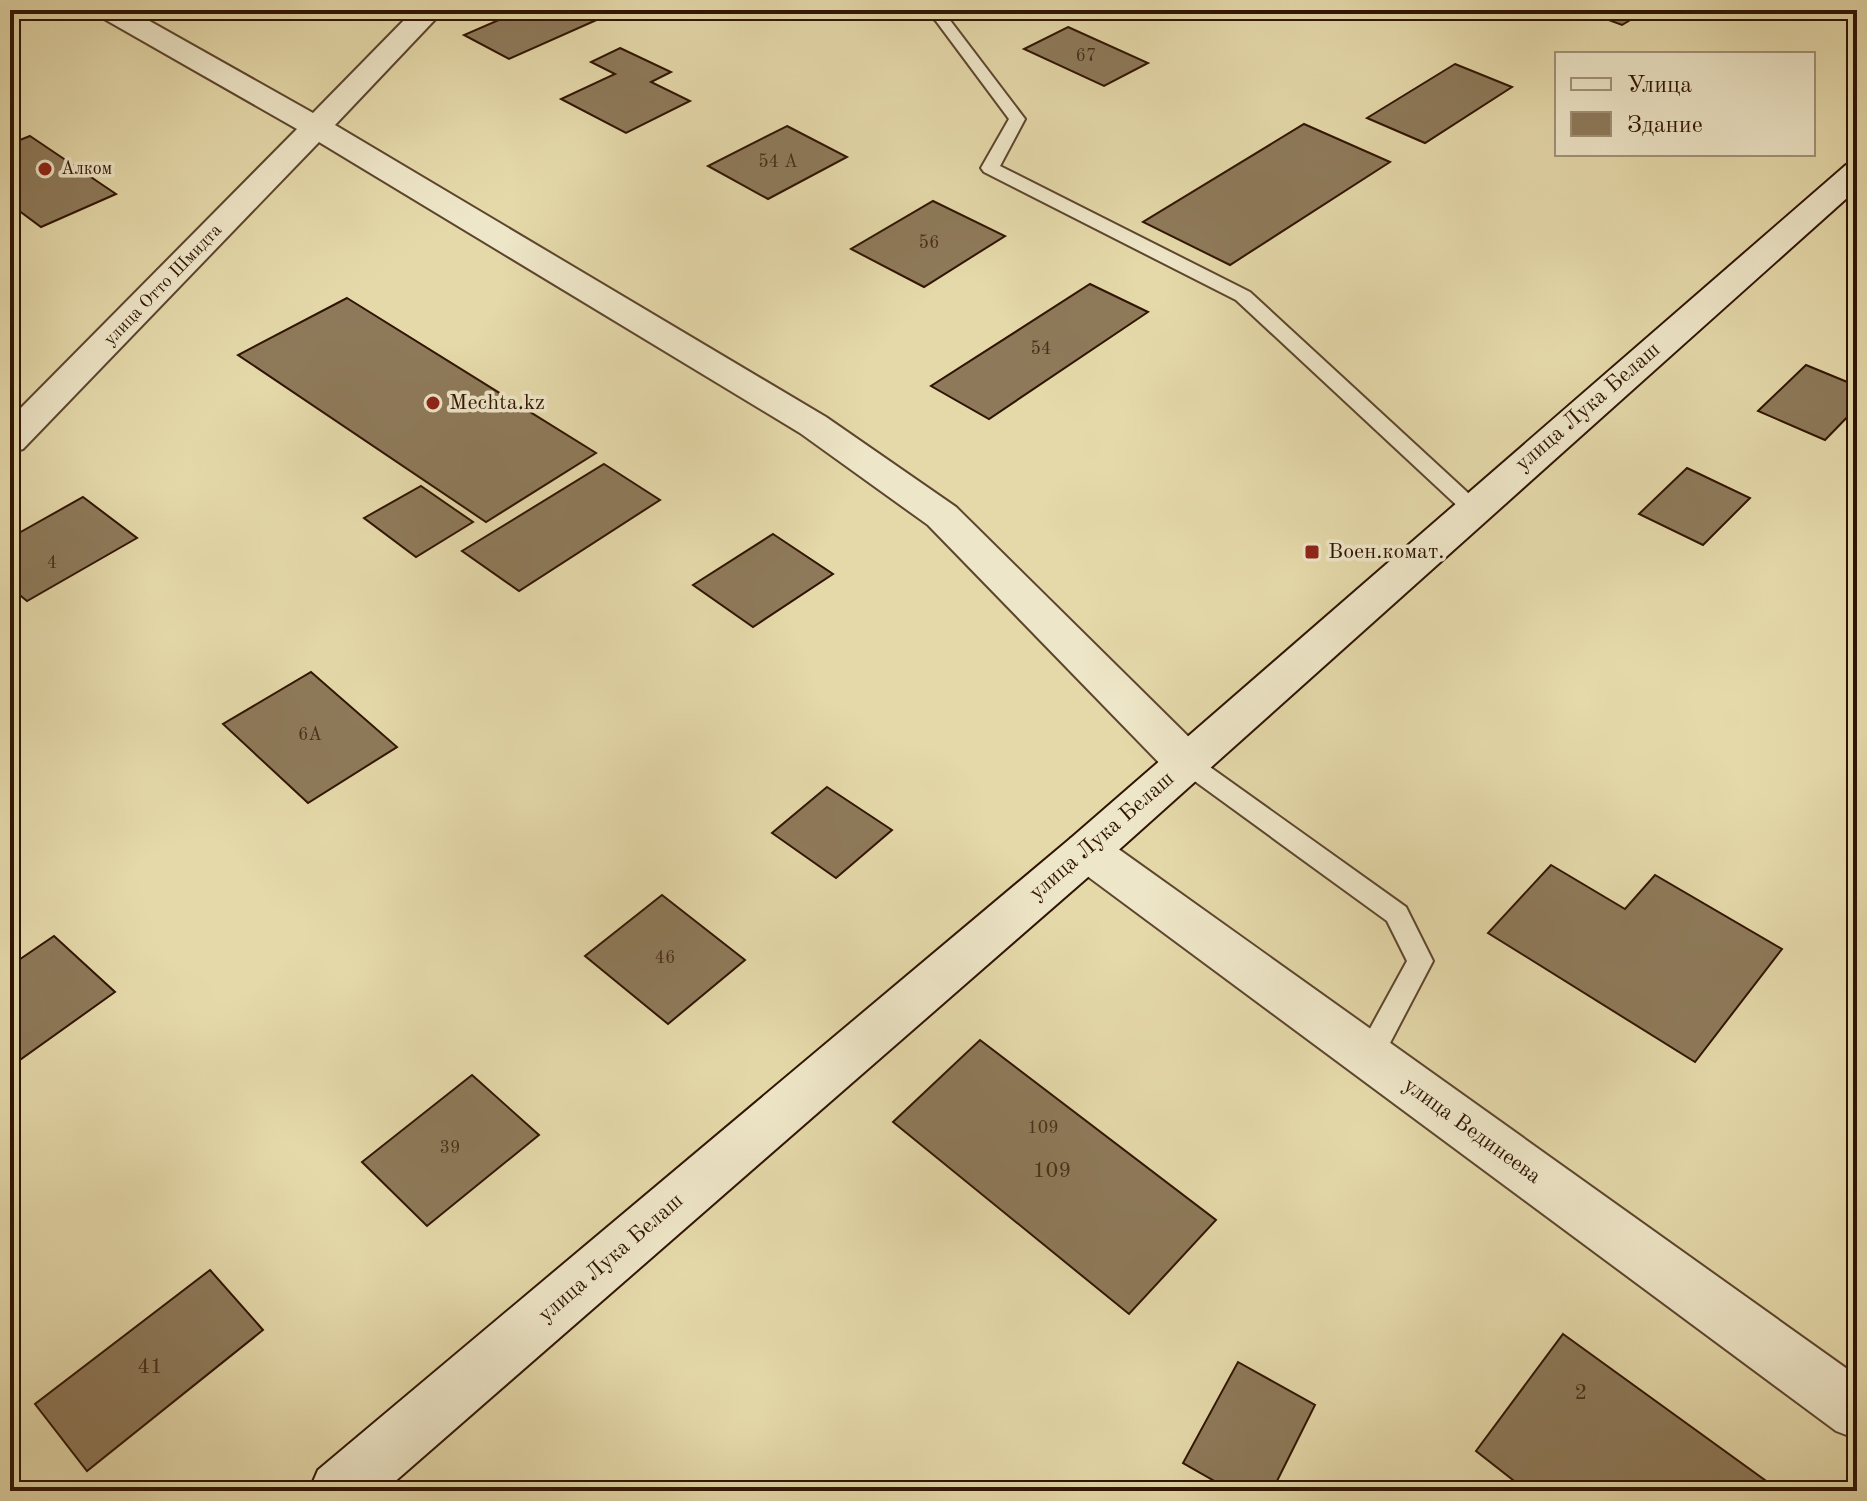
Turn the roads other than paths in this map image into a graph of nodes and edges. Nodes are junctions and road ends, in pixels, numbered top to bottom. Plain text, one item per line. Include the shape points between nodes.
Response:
1 (109, 10) edge
2 (430, 10) edge
3 (930, 10) edge
4 (316, 127) junction
5 (1857, 172) edge
6 (26, 413) edge
7 (10, 441) edge
8 (1472, 508) junction
9 (1187, 763) junction
10 (1087, 851) junction
11 (1369, 1056) junction
12 (1857, 1411) edge
13 (339, 1491) edge

1 - 4 street
2 - 4 street, улица Отто Шмидта
3 - 8 lane via 1017,119 990,168 1243,296
4 - 6 street, улица Отто Шмидта
4 - 9 street via 813,425 942,516
5 - 8 street, улица Лука Белаш
6 - 7 street, улица Отто Шмидта
8 - 9 street, улица Лука Белаш
9 - 10 street, улица Лука Белаш
9 - 11 lane via 1397,914 1420,961
10 - 11 street, улица Вединеева
10 - 13 street, улица Лука Белаш
11 - 12 street, улица Вединеева

